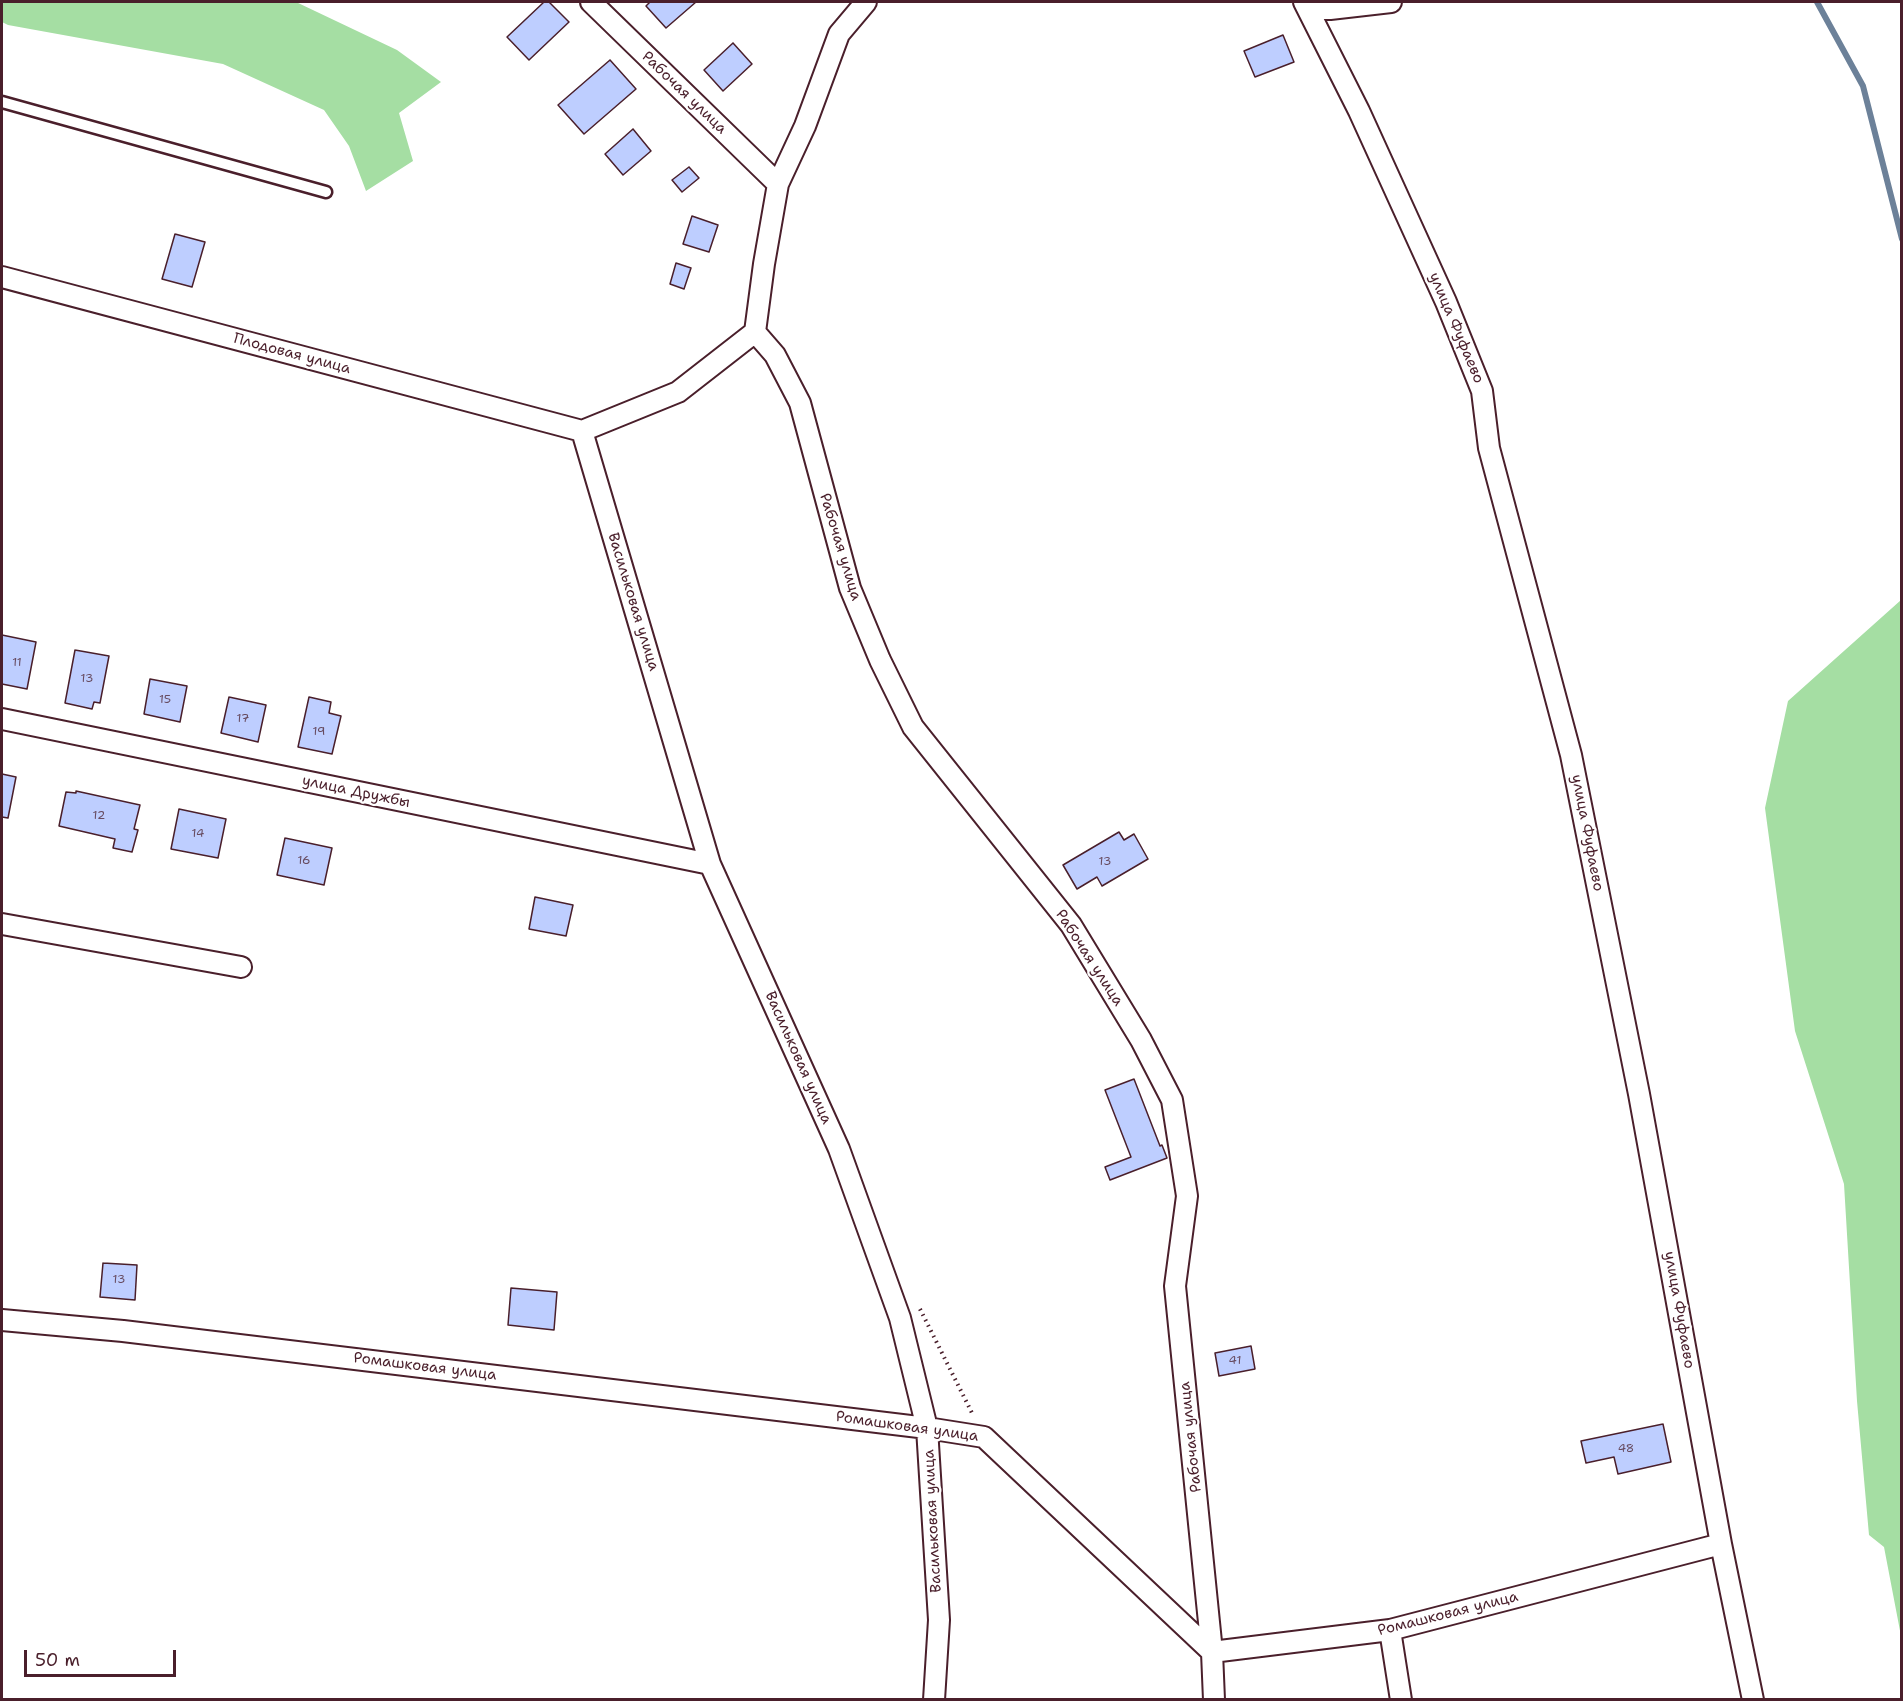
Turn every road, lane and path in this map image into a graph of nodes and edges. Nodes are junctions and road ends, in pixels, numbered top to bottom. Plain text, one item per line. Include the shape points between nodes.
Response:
1 (591, 2) edge
2 (866, 2) edge
3 (1392, 2) edge
4 (1306, 5) edge
5 (2, 102) edge
6 (778, 184) junction
7 (326, 192) dead end
8 (2, 277) edge
9 (755, 332) junction
10 (582, 431) junction
11 (2, 719) edge
12 (710, 864) junction
13 (2, 924) edge
14 (241, 967) dead end
15 (2, 1320) edge
16 (927, 1428) junction
17 (1721, 1544) junction
18 (1390, 1630) junction
19 (1212, 1652) junction
20 (934, 1700) edge
21 (1214, 1700) edge
22 (1401, 1700) edge
23 (1753, 1700) edge

1 - 6 street, Рабочая улица
2 - 6 street via 839,34 805,126
3 - 4 street via 1330,9
4 - 17 street, улица Фуфаево via 1359,111 1482,391 1489,448 1571,755 1639,1094
5 - 7 lane
6 - 9 street
8 - 10 street, Плодовая улица
9 - 10 street via 678,393
9 - 19 street, Рабочая улица via 775,355 800,403 850,588 913,727 1071,925 1141,1040 1172,1100 1187,1196 1175,1286
10 - 12 street, Васильковая улица
11 - 12 street, улица Дружбы
12 - 16 street, Васильковая улица via 839,1149 900,1318
13 - 14 street
15 - 16 street, Ромашковая улица via 123,1330
16 - 19 street, Ромашковая улица via 984,1437
16 - 20 street, Васильковая улица via 939,1620
17 - 18 street, Ромашковая улица
17 - 23 street, улица Фуфаево
18 - 19 street, Ромашковая улица
18 - 22 street
19 - 21 street, Рабочая улица

